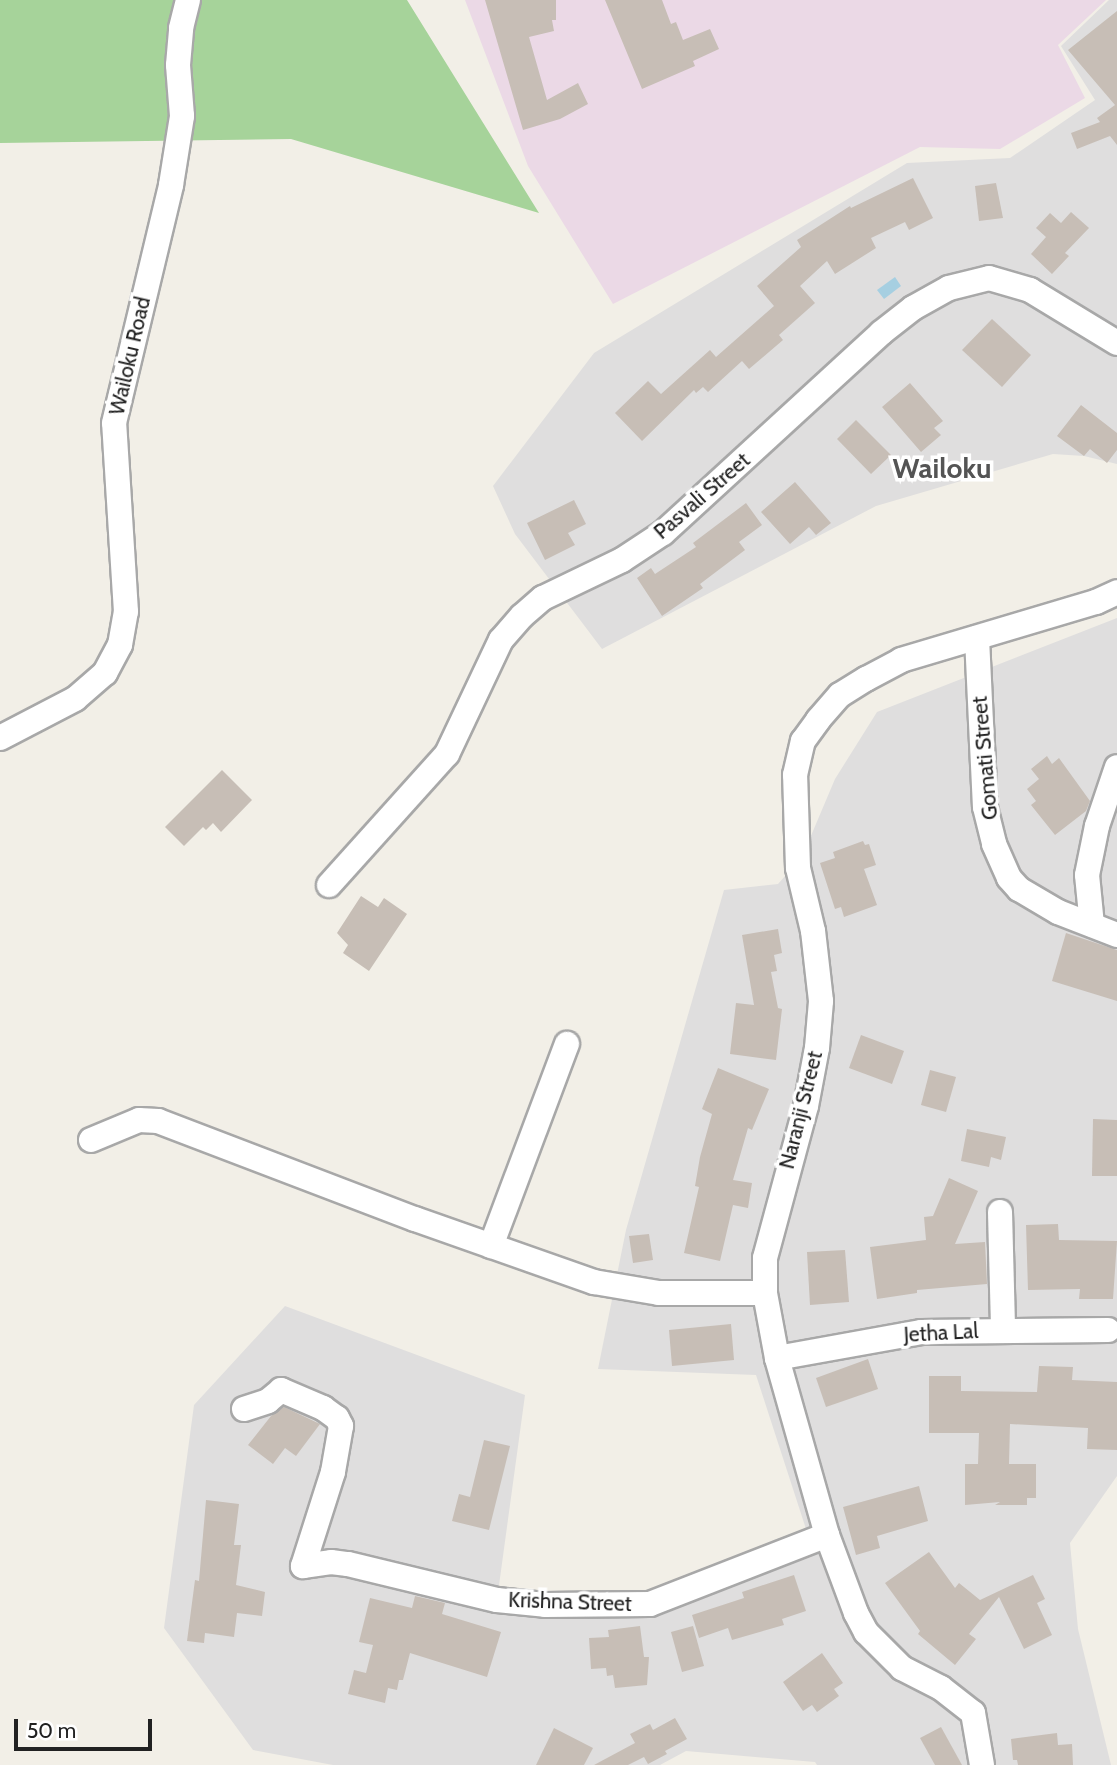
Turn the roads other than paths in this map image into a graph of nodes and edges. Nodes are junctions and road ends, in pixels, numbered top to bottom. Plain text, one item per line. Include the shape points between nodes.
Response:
1 (188, 0) edge
2 (1117, 343) edge
3 (1117, 592) edge
4 (977, 638) junction
5 (0, 738) edge
6 (1117, 767) edge
7 (329, 884) dead end
8 (1093, 925) junction
9 (1117, 935) edge
10 (567, 1044) dead end
11 (91, 1140) dead end
12 (1000, 1212) dead end
13 (491, 1246) junction
14 (765, 1293) junction
15 (1003, 1329) junction
16 (1108, 1330) dead end
17 (777, 1358) junction
18 (244, 1409) dead end
19 (827, 1535) junction
20 (982, 1765) edge

1 - 5 street, Wailoku Road via 181,28 181,116 171,185 114,423 126,612 120,645 105,673 75,699
2 - 7 street, Pasvali Street via 1030,290 989,278 949,288 914,308 663,533 622,560 543,598 522,616 500,640 447,754
3 - 4 street, Naranji Street
4 - 8 street, Gomati Street via 985,807 995,844 1009,878 1019,889 1058,912
4 - 14 street, Naranji Street via 901,660 839,695 803,741 794,775 798,868 813,932 821,1001 806,1106 765,1258
6 - 8 street via 1087,875
8 - 9 street, Gomati Street
10 - 13 street
11 - 13 street via 139,1120 172,1124
12 - 15 street
13 - 14 street via 594,1282 633,1290
14 - 17 street, Naranji Street
15 - 16 street, Jetha Lal
15 - 17 street, Jetha Lal via 887,1336
17 - 19 street, Naranji Street
18 - 19 street, Krishna Street via 268,1401 281,1390 324,1408 341,1426 333,1472 303,1566 348,1564 497,1600 545,1605 650,1604
19 - 20 street, Naranji Street via 866,1632 902,1668 941,1688 973,1713

